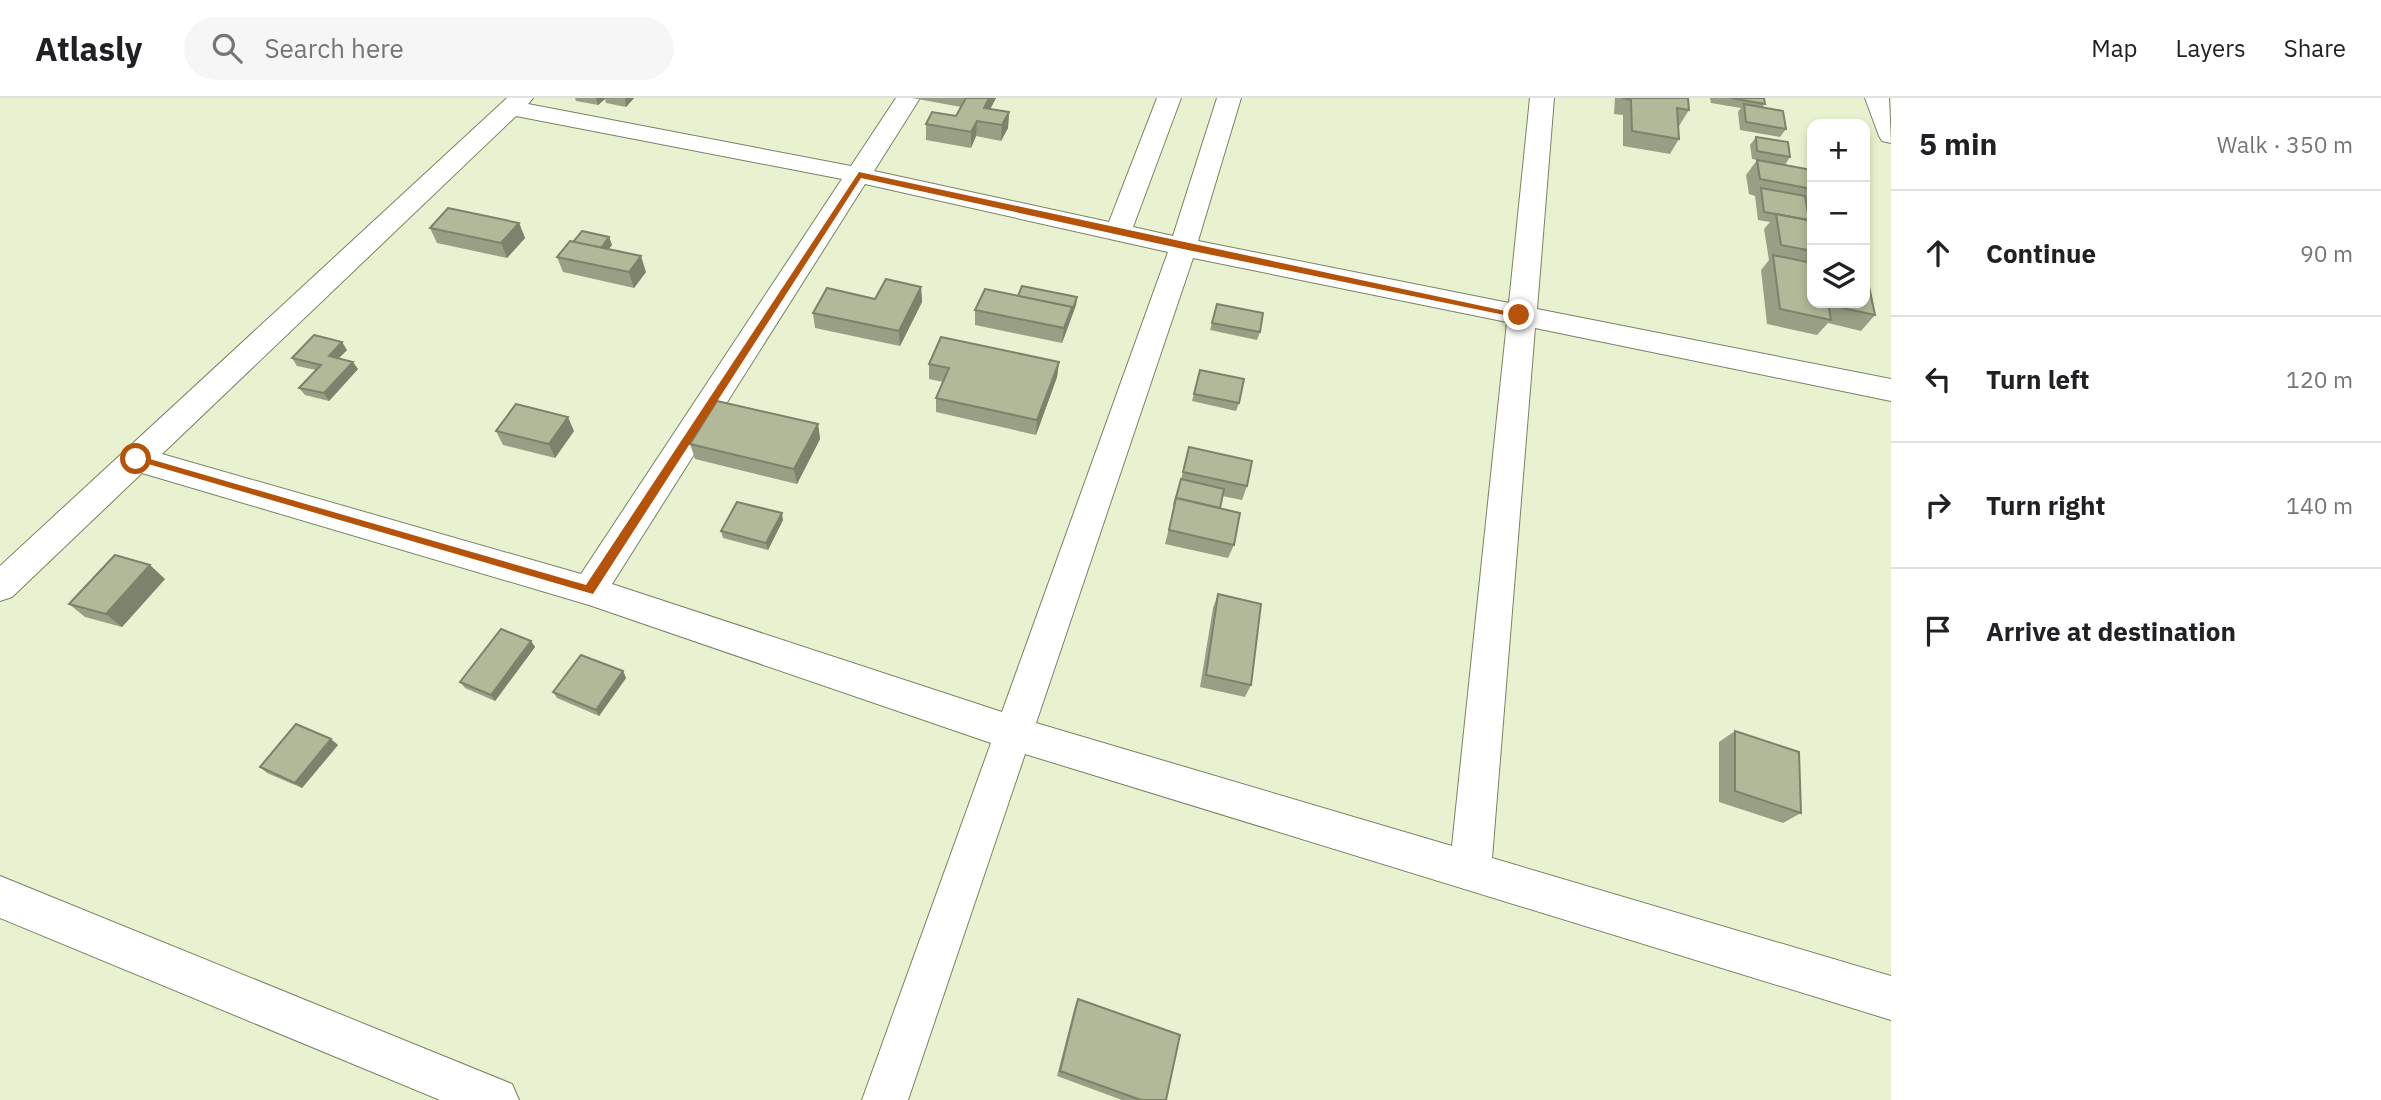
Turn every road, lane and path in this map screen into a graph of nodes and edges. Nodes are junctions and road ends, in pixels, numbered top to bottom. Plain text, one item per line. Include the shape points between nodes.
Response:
1 (908, 98) edge
2 (1169, 98) edge
3 (1229, 98) edge
4 (1542, 98) edge
5 (1877, 98) edge
6 (516, 103) edge
7 (1891, 136) edge
8 (859, 175) junction
9 (1118, 232) junction
10 (1183, 247) junction
11 (1519, 315) junction
12 (1891, 390) edge
13 (136, 459) junction
14 (0, 587) edge
15 (589, 591) junction
16 (1012, 733) junction
17 (1470, 871) junction
18 (0, 897) edge
19 (1891, 998) edge
20 (496, 1100) edge
21 (885, 1100) edge

1 - 8 street
2 - 9 street
3 - 10 street
4 - 11 street
5 - 7 street
6 - 8 street
6 - 13 street
8 - 9 street
8 - 15 street
9 - 10 street
10 - 11 street
10 - 16 street
11 - 12 street
11 - 17 street
13 - 14 street
13 - 15 street
15 - 16 street
16 - 17 street
16 - 21 street
17 - 19 street
18 - 20 street

